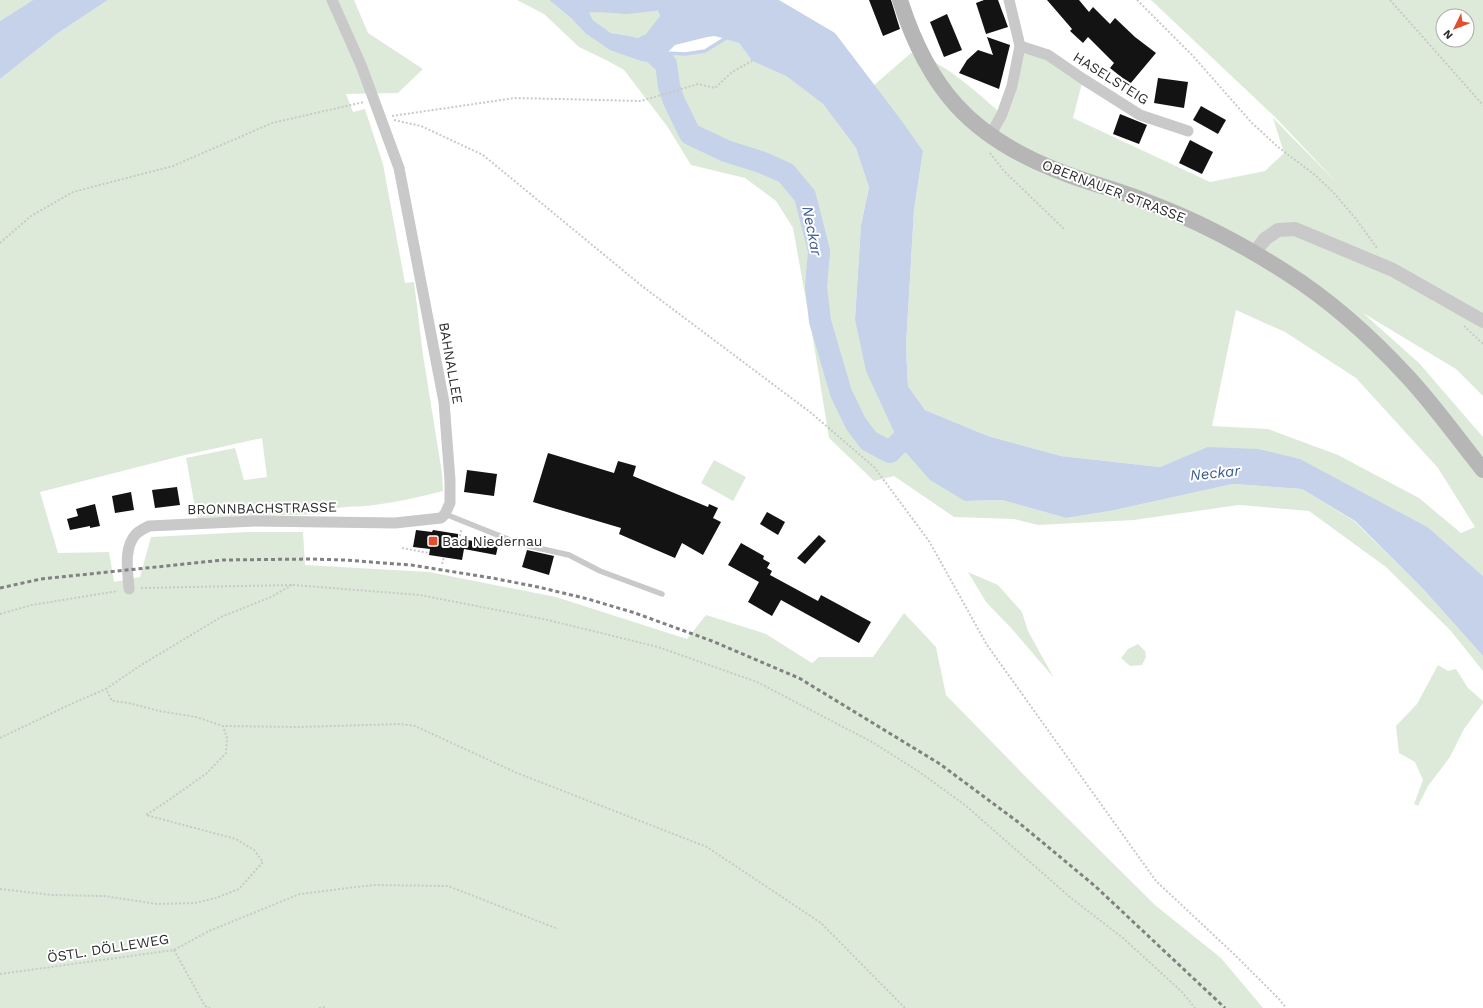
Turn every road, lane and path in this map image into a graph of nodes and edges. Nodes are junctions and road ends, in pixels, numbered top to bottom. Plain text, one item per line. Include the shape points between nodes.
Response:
1 (332, 0) edge
2 (900, 0) edge
3 (1009, 0) edge
4 (1137, 0) edge
5 (1390, 0) edge
6 (1020, 46) junction
7 (752, 61) dead end
8 (375, 100) junction
9 (1483, 105) edge
10 (381, 117) junction
11 (1188, 131) dead end
12 (990, 136) junction
13 (1064, 229) dead end
14 (0, 243) edge
15 (1379, 251) dead end
16 (1254, 253) junction
17 (1483, 321) edge
18 (1483, 470) edge
19 (445, 514) junction
20 (463, 520) junction
21 (402, 548) dead end
22 (458, 548) dead end
23 (429, 553) dead end
24 (444, 557) dead end
25 (442, 564) dead end
26 (293, 584) junction
27 (129, 589) junction
28 (662, 594) dead end
29 (0, 614) edge
30 (106, 690) junction
31 (223, 726) junction
32 (0, 738) edge
33 (0, 889) edge
34 (558, 929) dead end
35 (174, 950) junction
36 (0, 974) edge
37 (210, 1008) edge
38 (319, 1008) edge
39 (325, 1008) edge
40 (905, 1008) edge
41 (1195, 1008) edge
42 (1286, 1008) edge

1 - 8 street, BAHNALLEE
2 - 12 main road, OBERNAUER STRASSE via 921,55 940,86 965,115
3 - 6 street
4 - 15 path via 1193,56 1250,122 1334,193
5 - 9 path
6 - 11 street, HASELSTEIG via 1048,55 1140,115
6 - 12 street via 1012,86 1002,114
7 - 10 path via 732,72 715,88 698,84 641,101 515,98
8 - 10 street, BAHNALLEE
8 - 14 path via 272,122 174,166 74,192 31,216
10 - 19 street, BAHNALLEE via 400,168 444,402 450,480 450,504
10 - 42 path via 421,126 483,155 642,286 810,412 874,467 929,541 987,645 1156,881 1236,956
12 - 13 path via 989,152 1004,171
12 - 16 main road, OBERNAUER STRASSE via 1020,154 1063,173 1144,200
16 - 17 street via 1265,239 1278,230 1295,229 1393,270
16 - 18 main road, OBERNAUER STRASSE via 1288,273 1330,304 1371,340 1408,376
19 - 20 lane
19 - 27 street, BRONNBACHSTRASSE via 441,518 395,523 255,521 149,526 136,534 128,547
20 - 22 path
20 - 28 lane via 520,544 569,555 600,571
21 - 23 path
24 - 25 path
26 - 27 path
26 - 30 path via 271,597 221,617 138,667
26 - 41 path via 420,595 548,620 658,647 757,682 872,742 965,805 1071,898 1123,938 1182,992
27 - 29 path via 32,605
30 - 31 path via 112,701 196,716
30 - 32 path
31 - 33 path via 227,738 226,753 207,772 146,814 236,839 254,850 264,862 239,889 195,903 157,904 104,896 52,895
31 - 40 path via 415,726 517,773 707,847 821,923
34 - 35 path, ÖSTL. DÖLLEWEG via 448,886 372,885 300,894 209,931
35 - 36 path, ÖSTL. DÖLLEWEG
35 - 37 path via 205,1006
38 - 39 path

